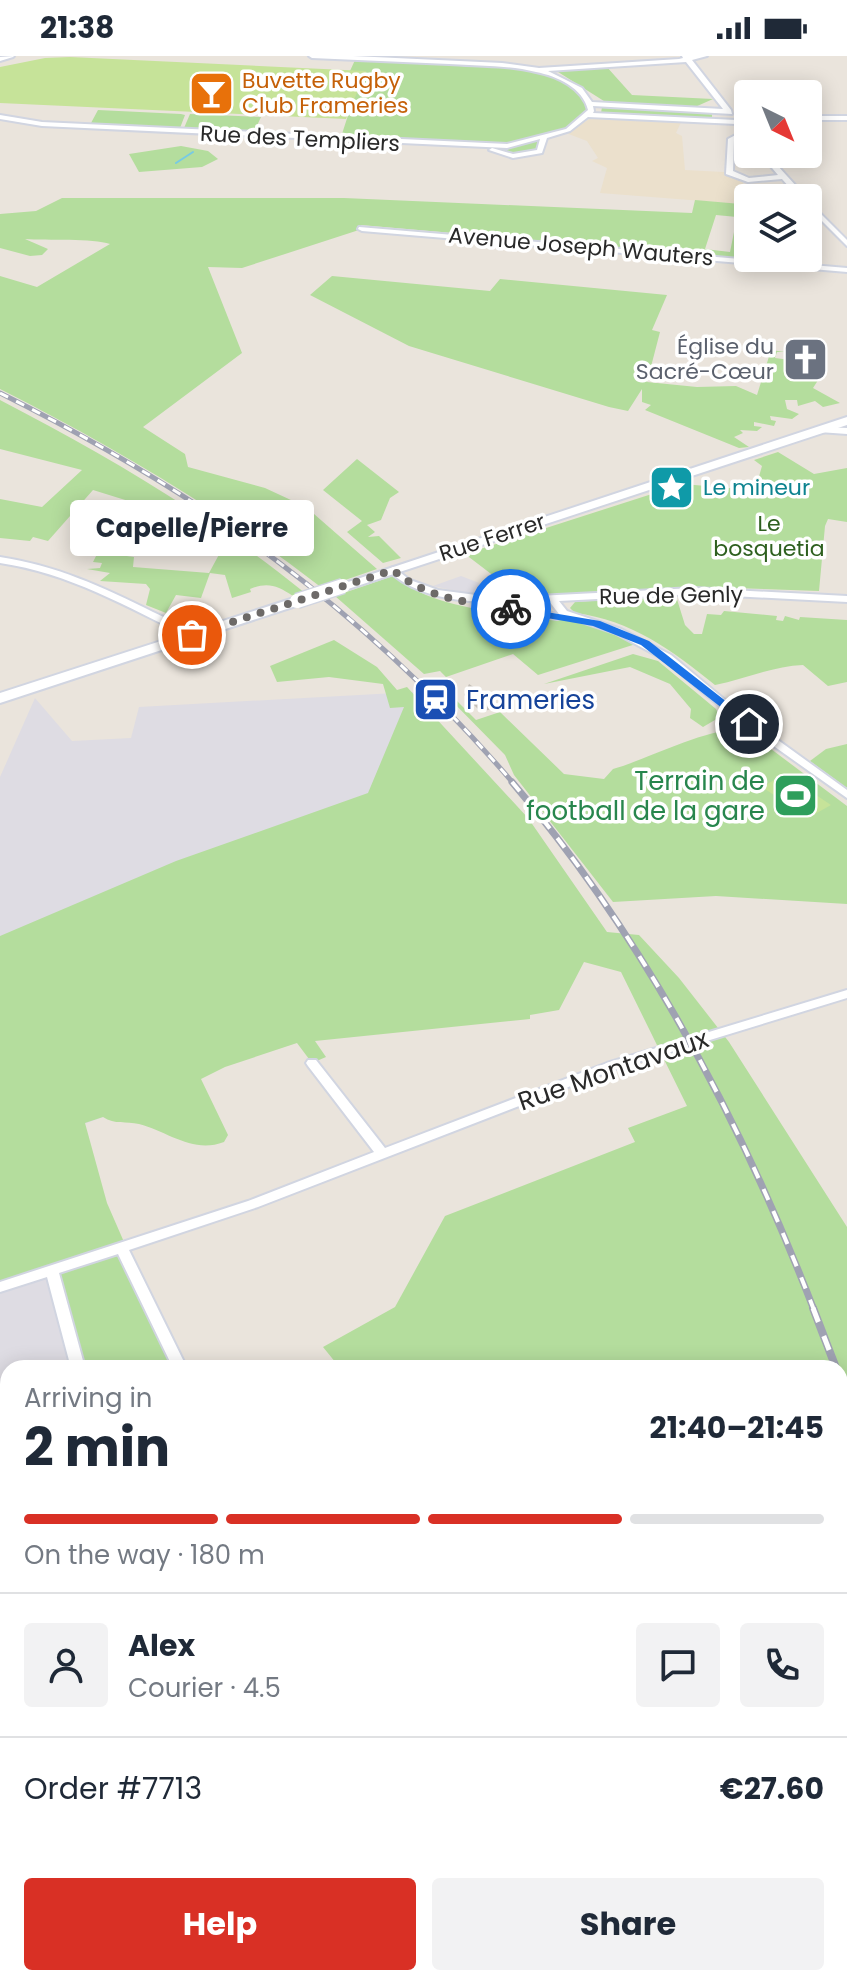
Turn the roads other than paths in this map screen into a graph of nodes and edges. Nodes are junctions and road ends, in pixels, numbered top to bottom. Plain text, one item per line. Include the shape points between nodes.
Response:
1 (11, 56) edge
2 (312, 56) edge
3 (704, 56) edge
4 (686, 58) edge
5 (0, 59) edge
6 (539, 70) junction
7 (591, 110) junction
8 (732, 116) junction
9 (0, 117) edge
10 (822, 118) edge
11 (847, 118) edge
12 (734, 119) edge
13 (734, 138) edge
14 (775, 168) edge
15 (782, 177) junction
16 (789, 184) edge
17 (822, 215) edge
18 (362, 229) dead end
19 (842, 232) edge
20 (847, 244) edge
21 (847, 270) edge
22 (847, 421) edge
23 (822, 430) junction
24 (847, 431) edge
25 (0, 560) edge
26 (393, 570) junction
27 (432, 592) junction
28 (847, 599) edge
29 (536, 600) junction
30 (553, 600) junction
31 (557, 616) junction
32 (596, 623) junction
33 (192, 635) junction
34 (0, 698) edge
35 (847, 795) edge
36 (847, 994) edge
37 (312, 1063) dead end
38 (382, 1153) junction
39 (122, 1249) junction
40 (52, 1271) junction
41 (0, 1287) edge
42 (76, 1360) edge
43 (176, 1360) edge

1 - 5 street
2 - 6 street
3 - 4 street
4 - 6 street
4 - 8 street
6 - 7 street via 573,85
7 - 8 street
7 - 8 street
7 - 9 street, Rue des Templiers via 568,130 544,138 540,152 513,156 483,147 42,124
8 - 12 street
10 - 11 street
13 - 15 street via 729,172 748,180
14 - 15 street
15 - 16 street
17 - 19 street
18 - 21 street, Avenue Joseph Wauters
19 - 20 street
22 - 23 main road, Rue Ferrer
23 - 24 street
23 - 26 main road, Rue Ferrer
25 - 33 street via 62,572
26 - 27 street
26 - 33 main road, Rue Ferrer, bridge
27 - 29 street, Rue de Genly
27 - 31 street
28 - 30 street, Rue de Genly via 694,591
29 - 30 street, Rue de Genly
29 - 31 street via 539,609
30 - 32 street via 564,613
31 - 32 street
32 - 35 street via 645,643
33 - 34 main road, Rue Ferrer
36 - 38 street, Rue Montavaux via 611,1066
37 - 38 street
38 - 39 street, Rue Montavaux
39 - 40 street, Rue Montavaux
39 - 43 street
40 - 41 street, Rue Montavaux
40 - 42 street

